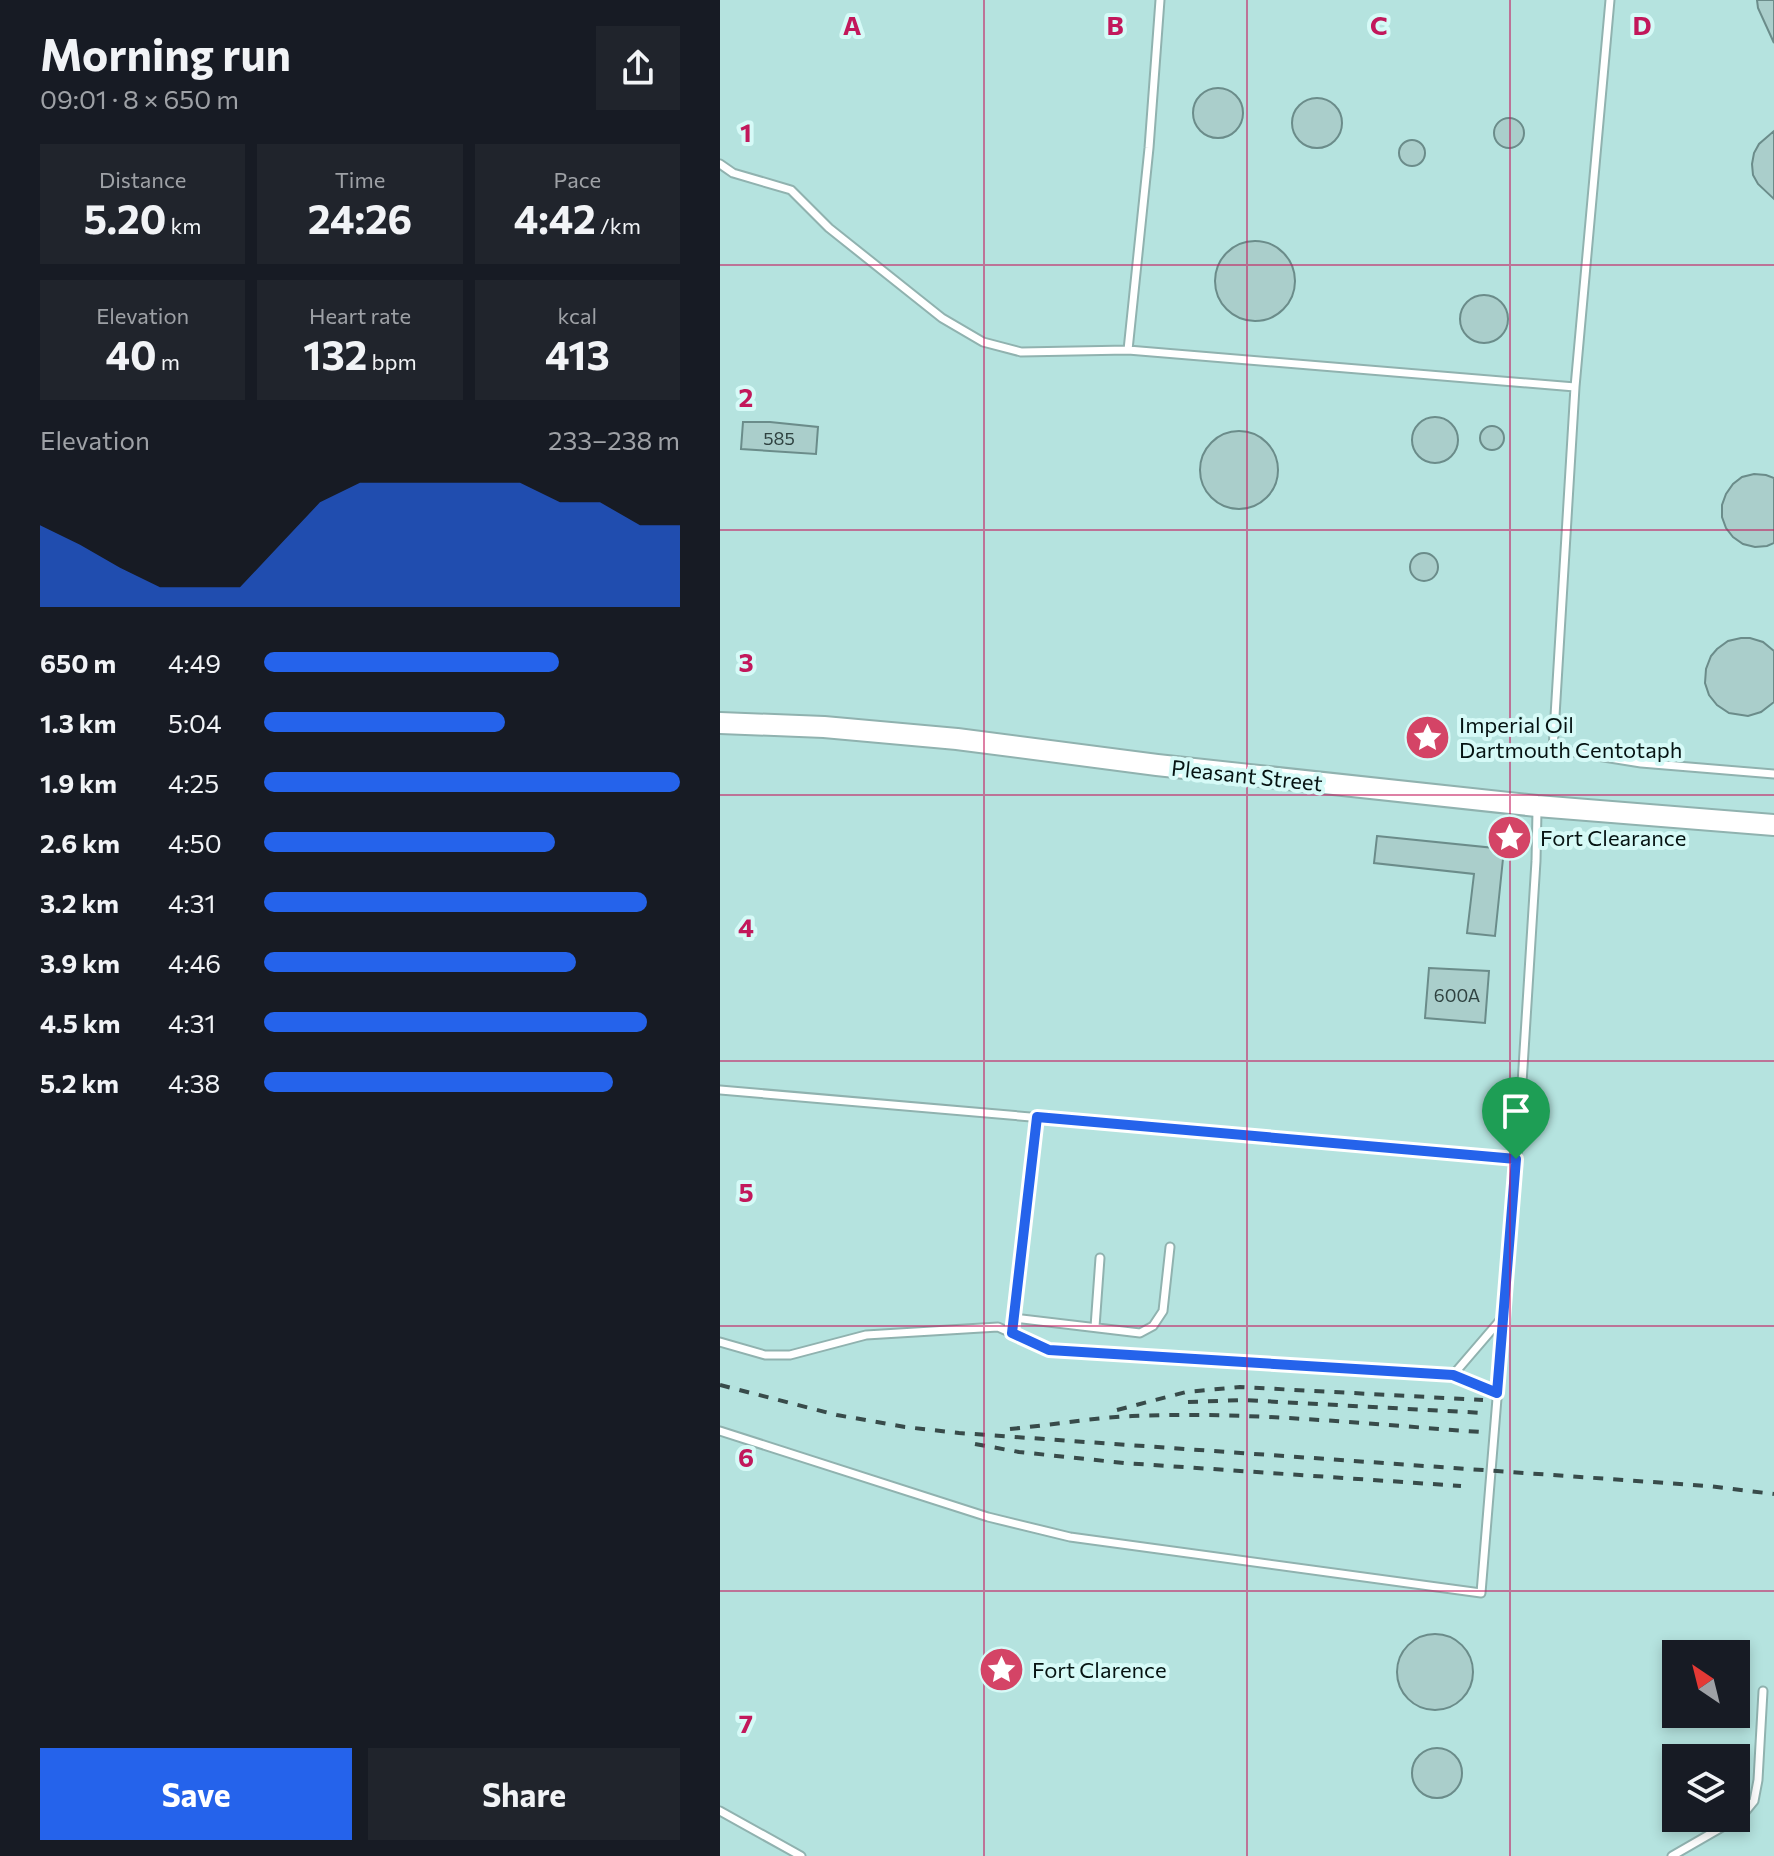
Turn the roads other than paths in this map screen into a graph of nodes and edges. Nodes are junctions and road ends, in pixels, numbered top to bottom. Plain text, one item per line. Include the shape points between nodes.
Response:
1 (1160, 0) edge
2 (1610, 0) edge
3 (720, 164) edge
4 (1128, 350) junction
5 (1575, 387) junction
6 (720, 723) edge
7 (1774, 774) edge
8 (1537, 806) junction
9 (1774, 825) edge
10 (720, 1090) edge
11 (1037, 1117) junction
12 (1516, 1159) junction
13 (1170, 1247) dead end
14 (1100, 1258) dead end
15 (1503, 1317) junction
16 (1014, 1318) junction
17 (1095, 1327) junction
18 (1012, 1333) junction
19 (720, 1342) edge
20 (1453, 1375) junction
21 (1497, 1393) junction
22 (720, 1431) edge
23 (1763, 1691) dead end
24 (720, 1811) edge
25 (801, 1856) edge
26 (1672, 1856) edge

1 - 4 lane
2 - 5 lane
3 - 4 lane via 791,190 829,228 942,318 983,342 1021,352
4 - 5 lane
5 - 7 lane via 1553,749 1641,763
6 - 8 main road, Pleasant Street via 957,739
8 - 9 main road, Pleasant Street
8 - 12 lane
10 - 11 lane
11 - 12 lane
11 - 16 lane
12 - 15 lane
13 - 17 lane via 1163,1311 1153,1326 1140,1333
14 - 17 lane
15 - 20 lane
15 - 21 lane
16 - 17 lane
16 - 18 lane
18 - 19 lane via 998,1327 866,1335 790,1355 765,1355
18 - 20 lane via 1049,1350
20 - 21 lane
21 - 22 lane via 1481,1593 1070,1537 988,1517
23 - 26 lane via 1754,1801 1731,1822
24 - 25 lane

